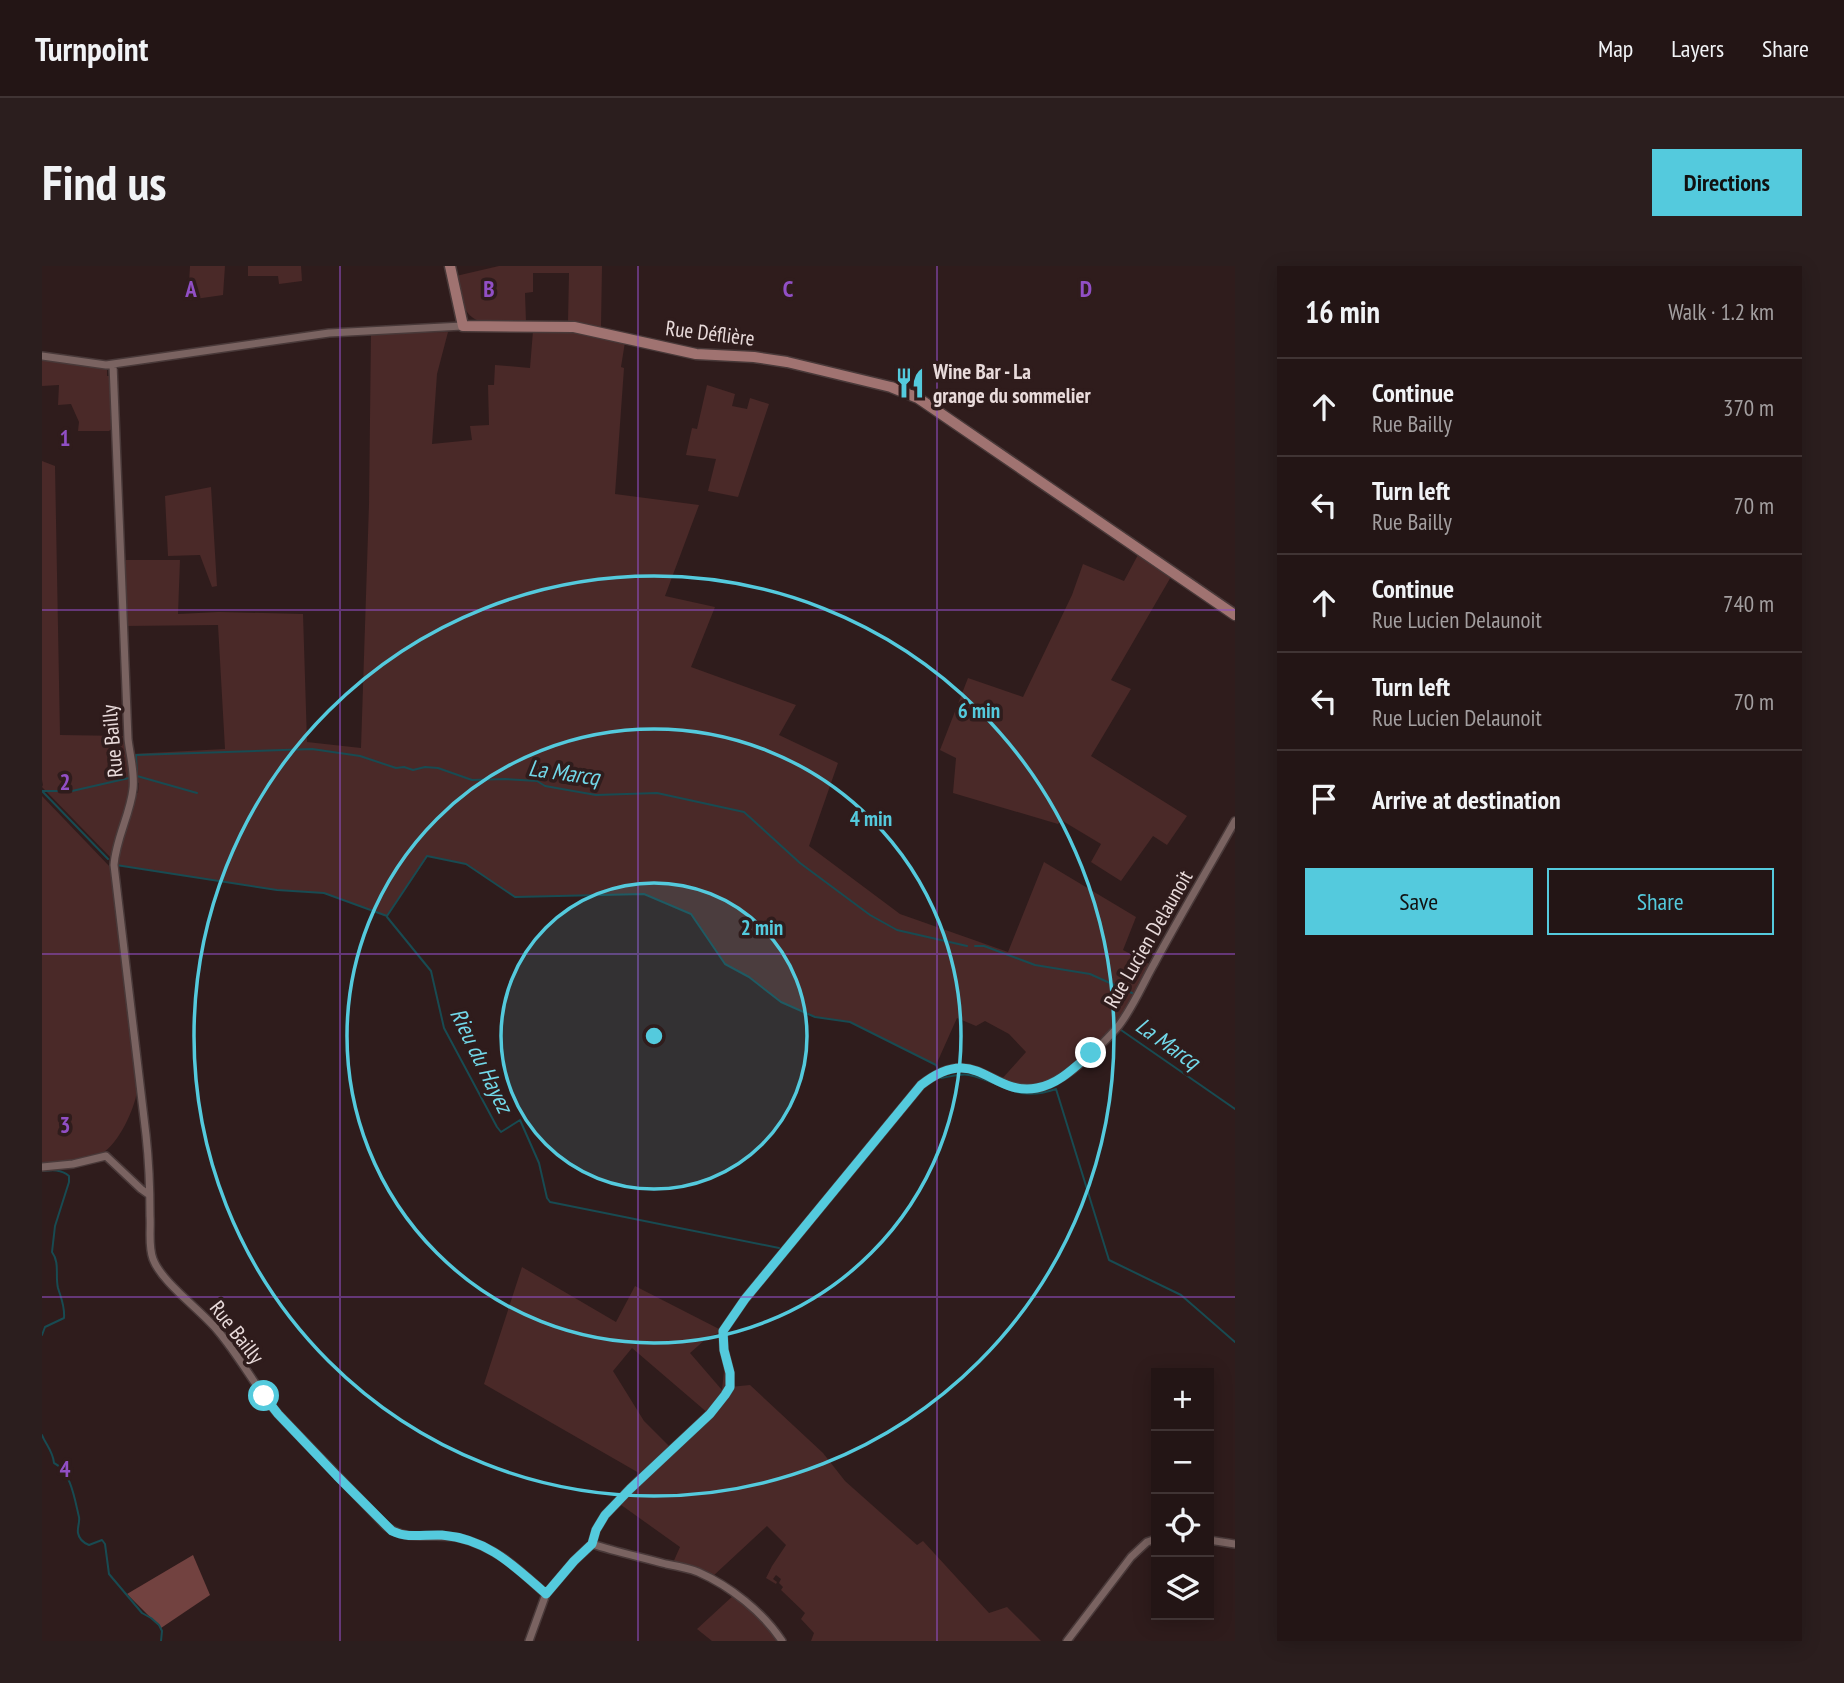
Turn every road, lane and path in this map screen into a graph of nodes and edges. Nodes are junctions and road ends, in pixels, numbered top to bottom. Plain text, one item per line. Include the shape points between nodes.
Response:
1 (450, 266) edge
2 (463, 326) junction
3 (42, 356) edge
4 (114, 364) junction
5 (1235, 615) edge
6 (1235, 821) edge
7 (42, 1167) edge
8 (148, 1194) junction
9 (1151, 1541) edge
10 (1214, 1541) edge
11 (592, 1544) junction
12 (1235, 1545) edge
13 (546, 1594) junction
14 (529, 1641) edge
15 (782, 1641) edge
16 (1067, 1641) edge

1 - 2 street
2 - 4 street, Rue Déflière via 328,333
2 - 5 street, Rue Déflière via 574,327 696,354 766,358 898,389 918,398
3 - 4 street, Rue Déflière
4 - 8 street, Rue Bailly via 125,685 134,778 114,865 150,1172
6 - 11 street, Rue Lucien Delaunoit via 1117,1028 1080,1063 1059,1079 1036,1088 1011,1085 967,1068 943,1071 921,1085 723,1331 730,1373 725,1395 605,1515
7 - 8 street via 106,1156
8 - 13 street, Rue Bailly via 151,1251 158,1267 220,1332 269,1403 361,1501 398,1534 448,1536 497,1553
9 - 16 street via 1131,1557
10 - 12 street
11 - 13 street
11 - 15 street via 704,1575 751,1606
13 - 14 street

